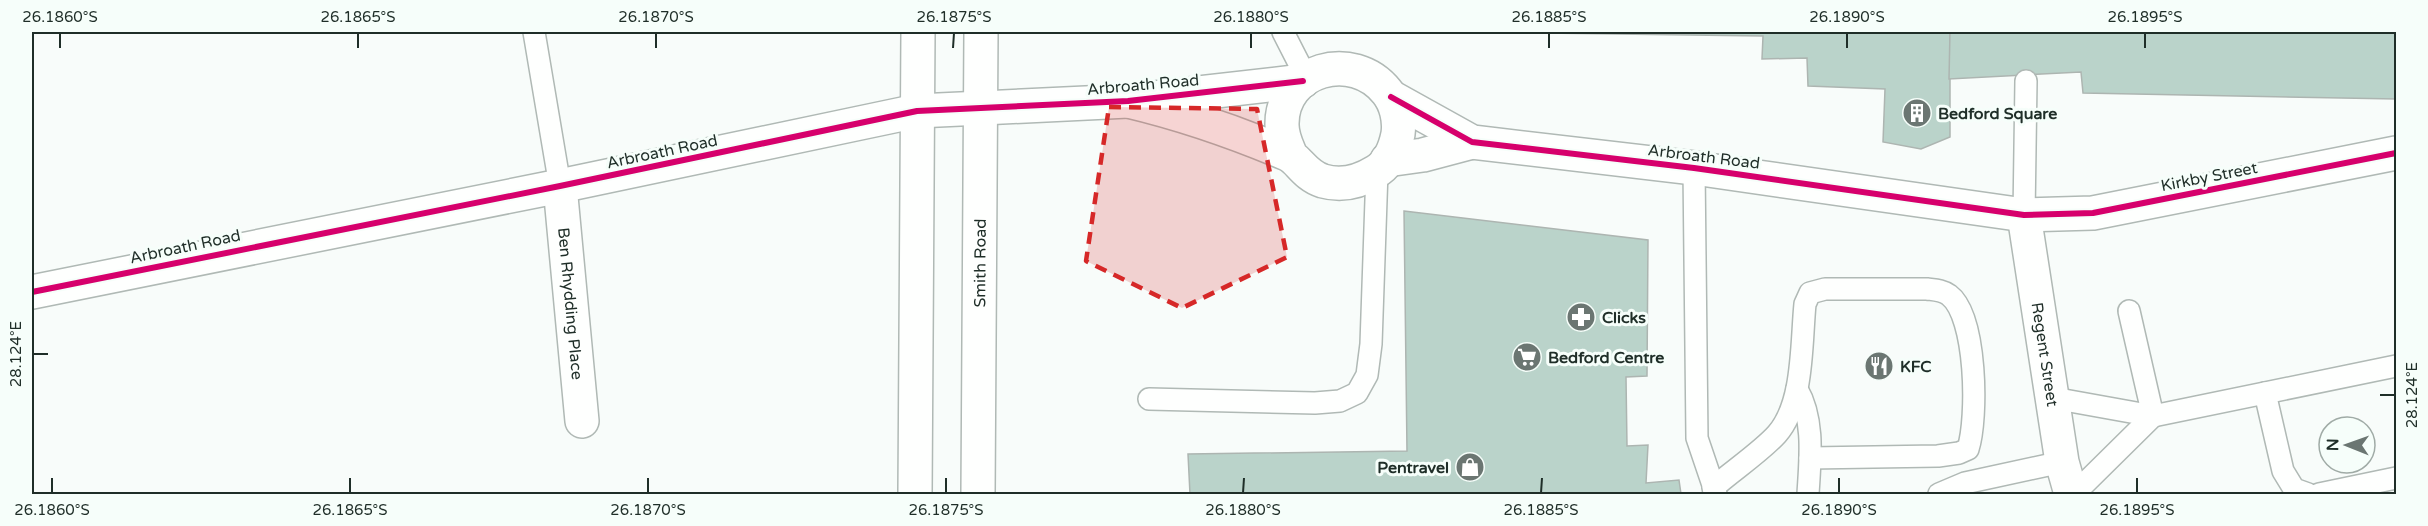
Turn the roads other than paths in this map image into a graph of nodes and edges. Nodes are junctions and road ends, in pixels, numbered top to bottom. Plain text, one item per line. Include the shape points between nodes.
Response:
1 (534, 32) edge
2 (918, 32) edge
3 (981, 32) edge
4 (1283, 32) edge
5 (1305, 80) junction
6 (2026, 81) dead end
7 (1391, 97) junction
8 (1128, 101) junction
9 (981, 108) junction
10 (917, 111) junction
11 (1472, 142) junction
12 (2397, 153) edge
13 (1291, 156) junction
14 (1382, 165) junction
15 (1694, 168) junction
16 (560, 186) junction
17 (2024, 215) junction
18 (32, 292) edge
19 (2129, 311) dead end
20 (2397, 366) edge
21 (1797, 389) junction
22 (2265, 393) junction
23 (2053, 398) junction
24 (1149, 399) dead end
25 (2153, 416) junction
26 (582, 421) dead end
27 (1810, 458) junction
28 (2062, 462) junction
29 (2397, 478) edge
30 (1714, 491) edge
31 (1938, 494) edge
32 (915, 495) edge
33 (978, 495) edge
34 (1808, 495) edge
35 (2072, 495) edge
36 (2308, 495) edge
37 (2319, 495) edge

1 - 16 lane
2 - 10 street
3 - 9 street, Smith Road
4 - 5 lane
5 - 7 street via 1327,69 1346,68 1364,72
5 - 8 street, Arbroath Road
5 - 13 street via 1288,101 1282,124
6 - 17 lane
7 - 11 street, Arbroath Road
7 - 14 street via 1399,129 1395,145
8 - 9 street, Arbroath Road
8 - 13 street, Arbroath Road via 1177,112
9 - 10 street, Arbroath Road
9 - 33 street, Smith Road
10 - 16 street, Arbroath Road
10 - 32 street
11 - 14 street, Arbroath Road
11 - 15 street, Arbroath Road
12 - 17 street, Kirkby Street via 2093,213
13 - 14 street via 1304,171 1340,184 1360,181
14 - 24 lane via 1371,344 1367,375 1357,393 1340,401 1315,403
15 - 17 street, Arbroath Road
15 - 30 lane via 1697,438
16 - 18 street, Arbroath Road
16 - 26 street, Ben Rhydding Place
17 - 23 street, Regent Street
19 - 25 lane
20 - 22 lane
21 - 27 lane via 1807,416
21 - 27 lane via 1806,304 1810,293 1816,290 1940,291 1950,296 1961,312 1969,338 1975,408 1968,449 1938,456
21 - 30 lane via 1791,411 1777,434
22 - 25 lane
22 - 36 lane via 2283,471 2294,489
23 - 25 lane
23 - 28 street, Regent Street
25 - 35 lane
27 - 34 lane
28 - 31 lane via 1965,483
28 - 35 street, Regent Street
29 - 37 lane

